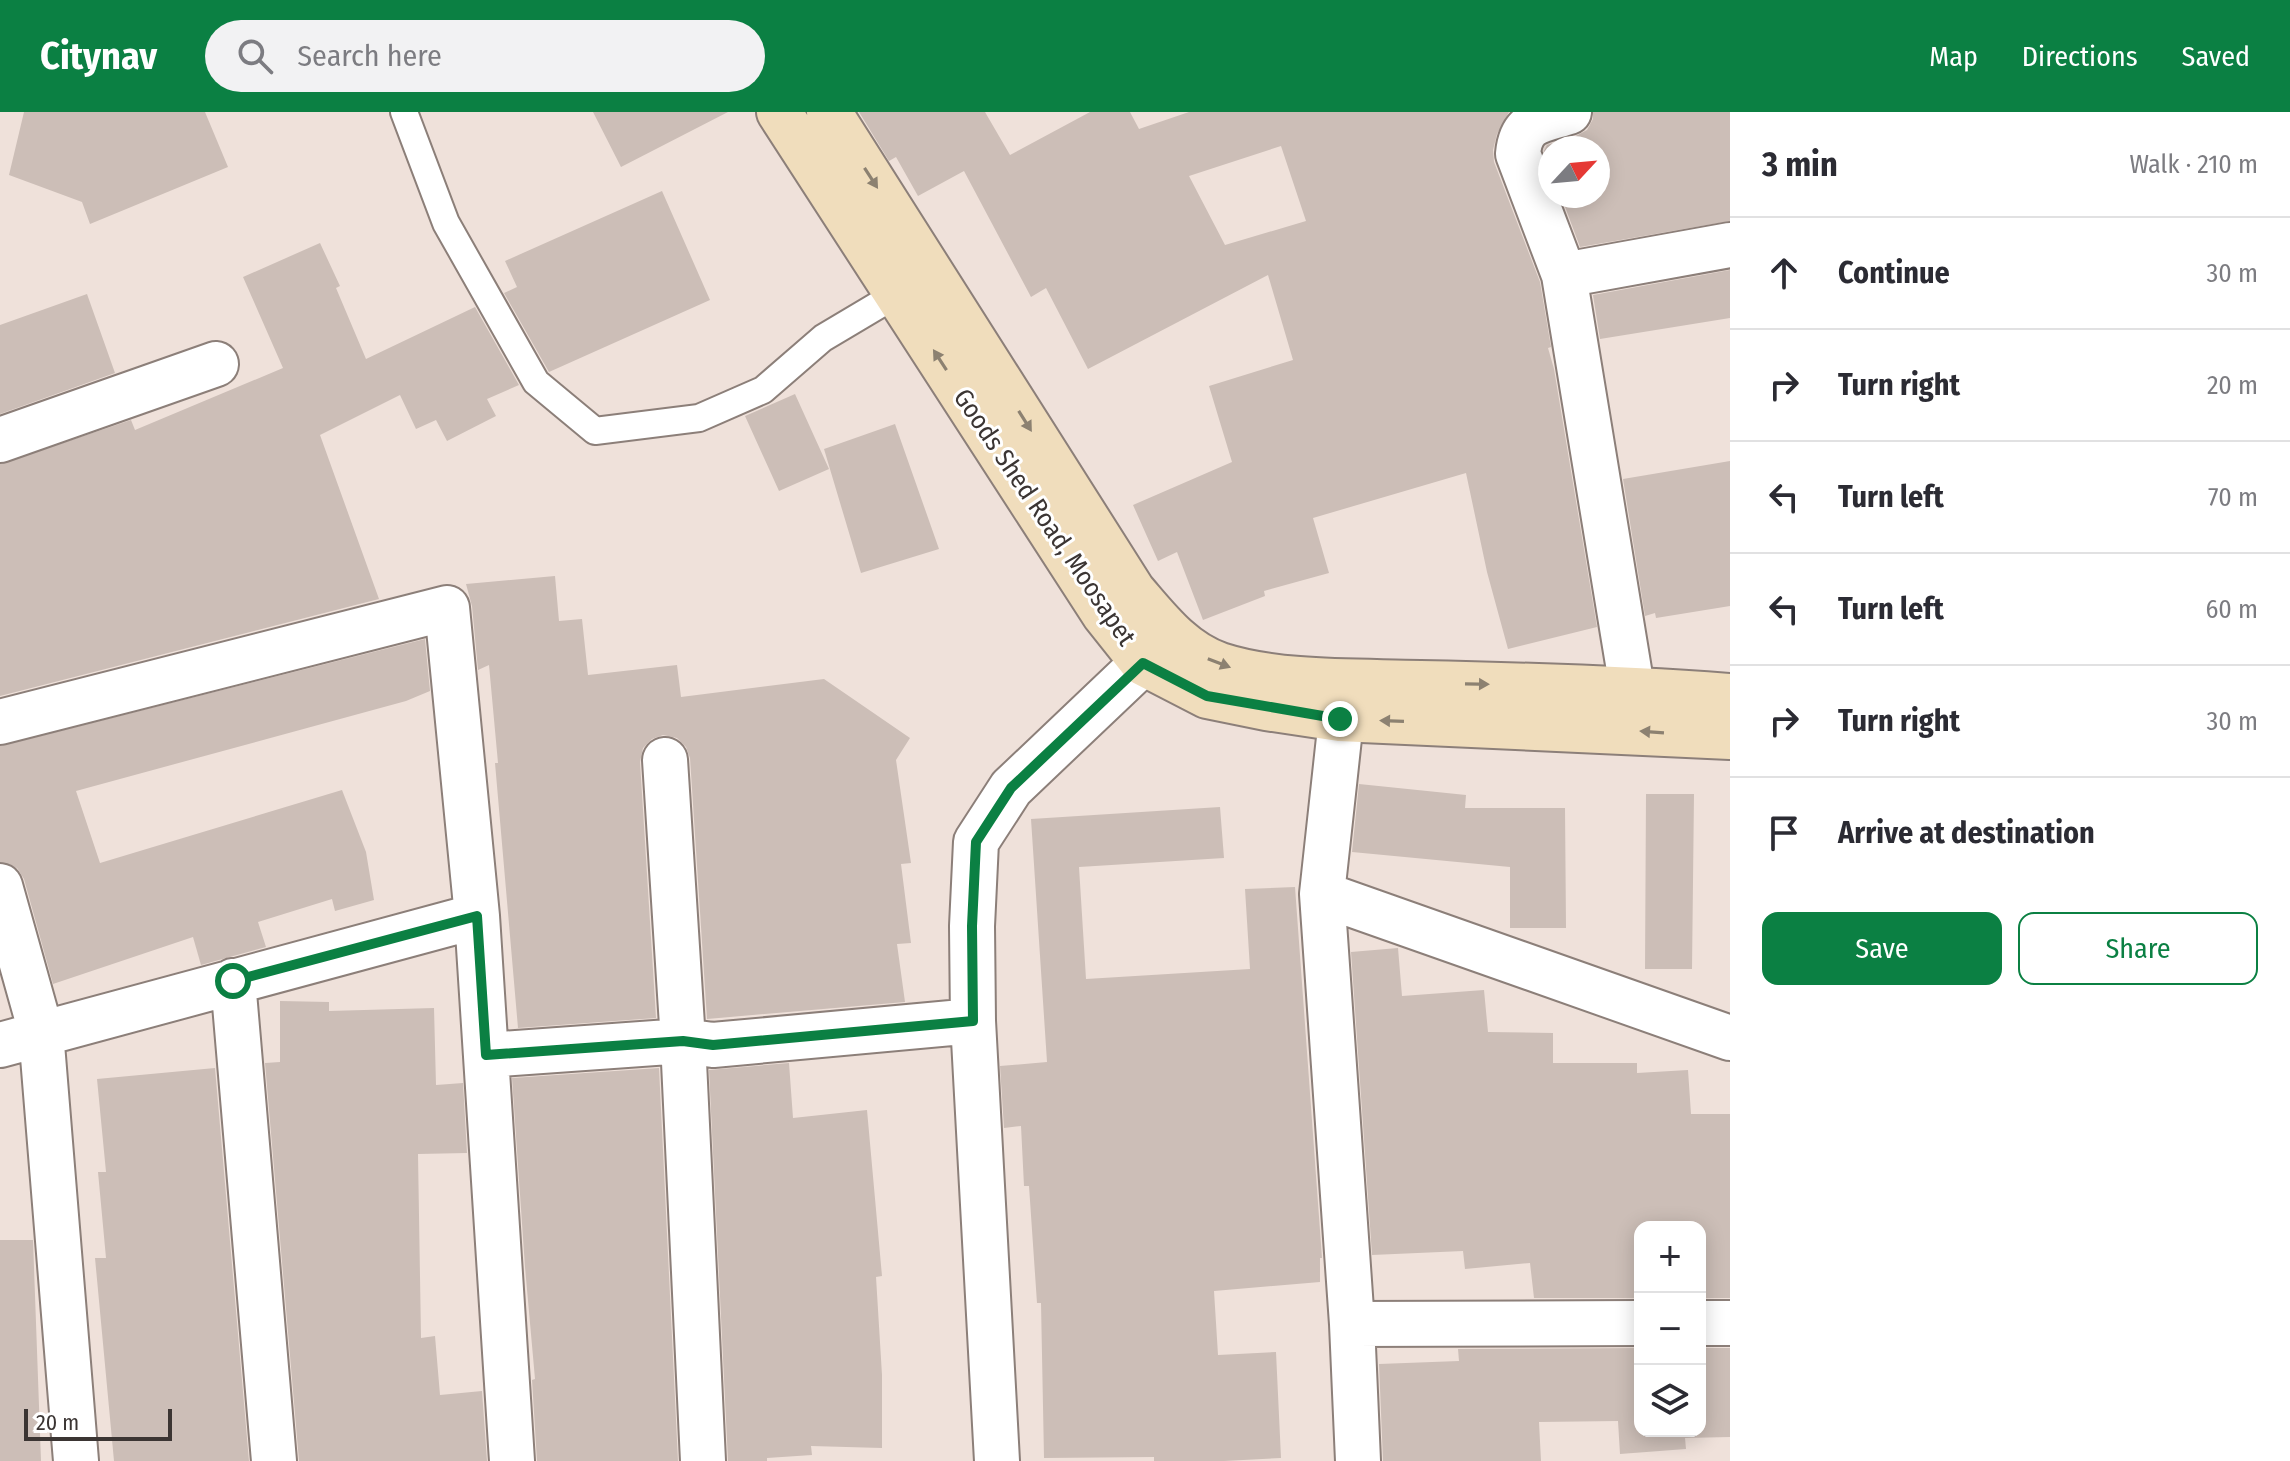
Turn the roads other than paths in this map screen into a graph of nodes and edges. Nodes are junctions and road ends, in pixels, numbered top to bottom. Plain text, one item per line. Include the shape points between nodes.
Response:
1 (404, 112) edge
2 (1569, 112) edge
3 (813, 117) edge
4 (1730, 245) edge
5 (1564, 275) junction
6 (897, 294) junction
7 (216, 364) dead end
8 (0, 440) edge
9 (1157, 649) junction
10 (1632, 688) junction
11 (1730, 696) edge
12 (1342, 700) junction
13 (0, 722) edge
14 (1730, 737) edge
15 (665, 760) dead end
16 (0, 886) edge
17 (1322, 894) junction
18 (477, 916) junction
19 (233, 981) junction
20 (973, 1021) junction
21 (41, 1032) junction
22 (1730, 1038) edge
23 (683, 1041) junction
24 (0, 1045) edge
25 (486, 1055) junction
26 (1634, 1323) edge
27 (1706, 1323) edge
28 (1730, 1323) edge
29 (1352, 1324) junction
30 (76, 1461) edge
31 (274, 1461) edge
32 (512, 1461) edge
33 (703, 1461) edge
34 (997, 1461) edge
35 (1358, 1461) edge

1 - 6 lane via 446,223 536,382 595,431 699,418 763,390 823,338
2 - 5 street via 1531,124 1520,136 1518,154
3 - 6 street, Goods Shed Road, Moosapet
3 -> 9 street, Goods Shed Road, Moosapet via 1133,591
4 - 5 street
5 - 10 street
9 -> 6 street, Goods Shed Road, Moosapet via 1104,614
7 - 8 street
9 - 12 street, Goods Shed Road, Moosapet via 1270,675
9 - 20 street via 1011,788 976,842
10 - 11 street, Goods Shed Road, Moosapet
12 -> 10 street, Goods Shed Road, Moosapet
14 -> 12 street, Goods Shed Road, Moosapet
12 - 17 street
13 - 18 street via 447,608
15 - 23 street
16 - 21 street
17 - 22 street
17 - 29 street
18 - 19 street
18 - 25 street
19 - 21 street
19 - 31 street
20 - 23 street via 713,1045
20 - 34 street
21 - 24 street
21 - 30 street
23 - 25 street
23 - 33 street
25 - 32 street
26 - 29 street
27 - 28 street
29 - 35 street

